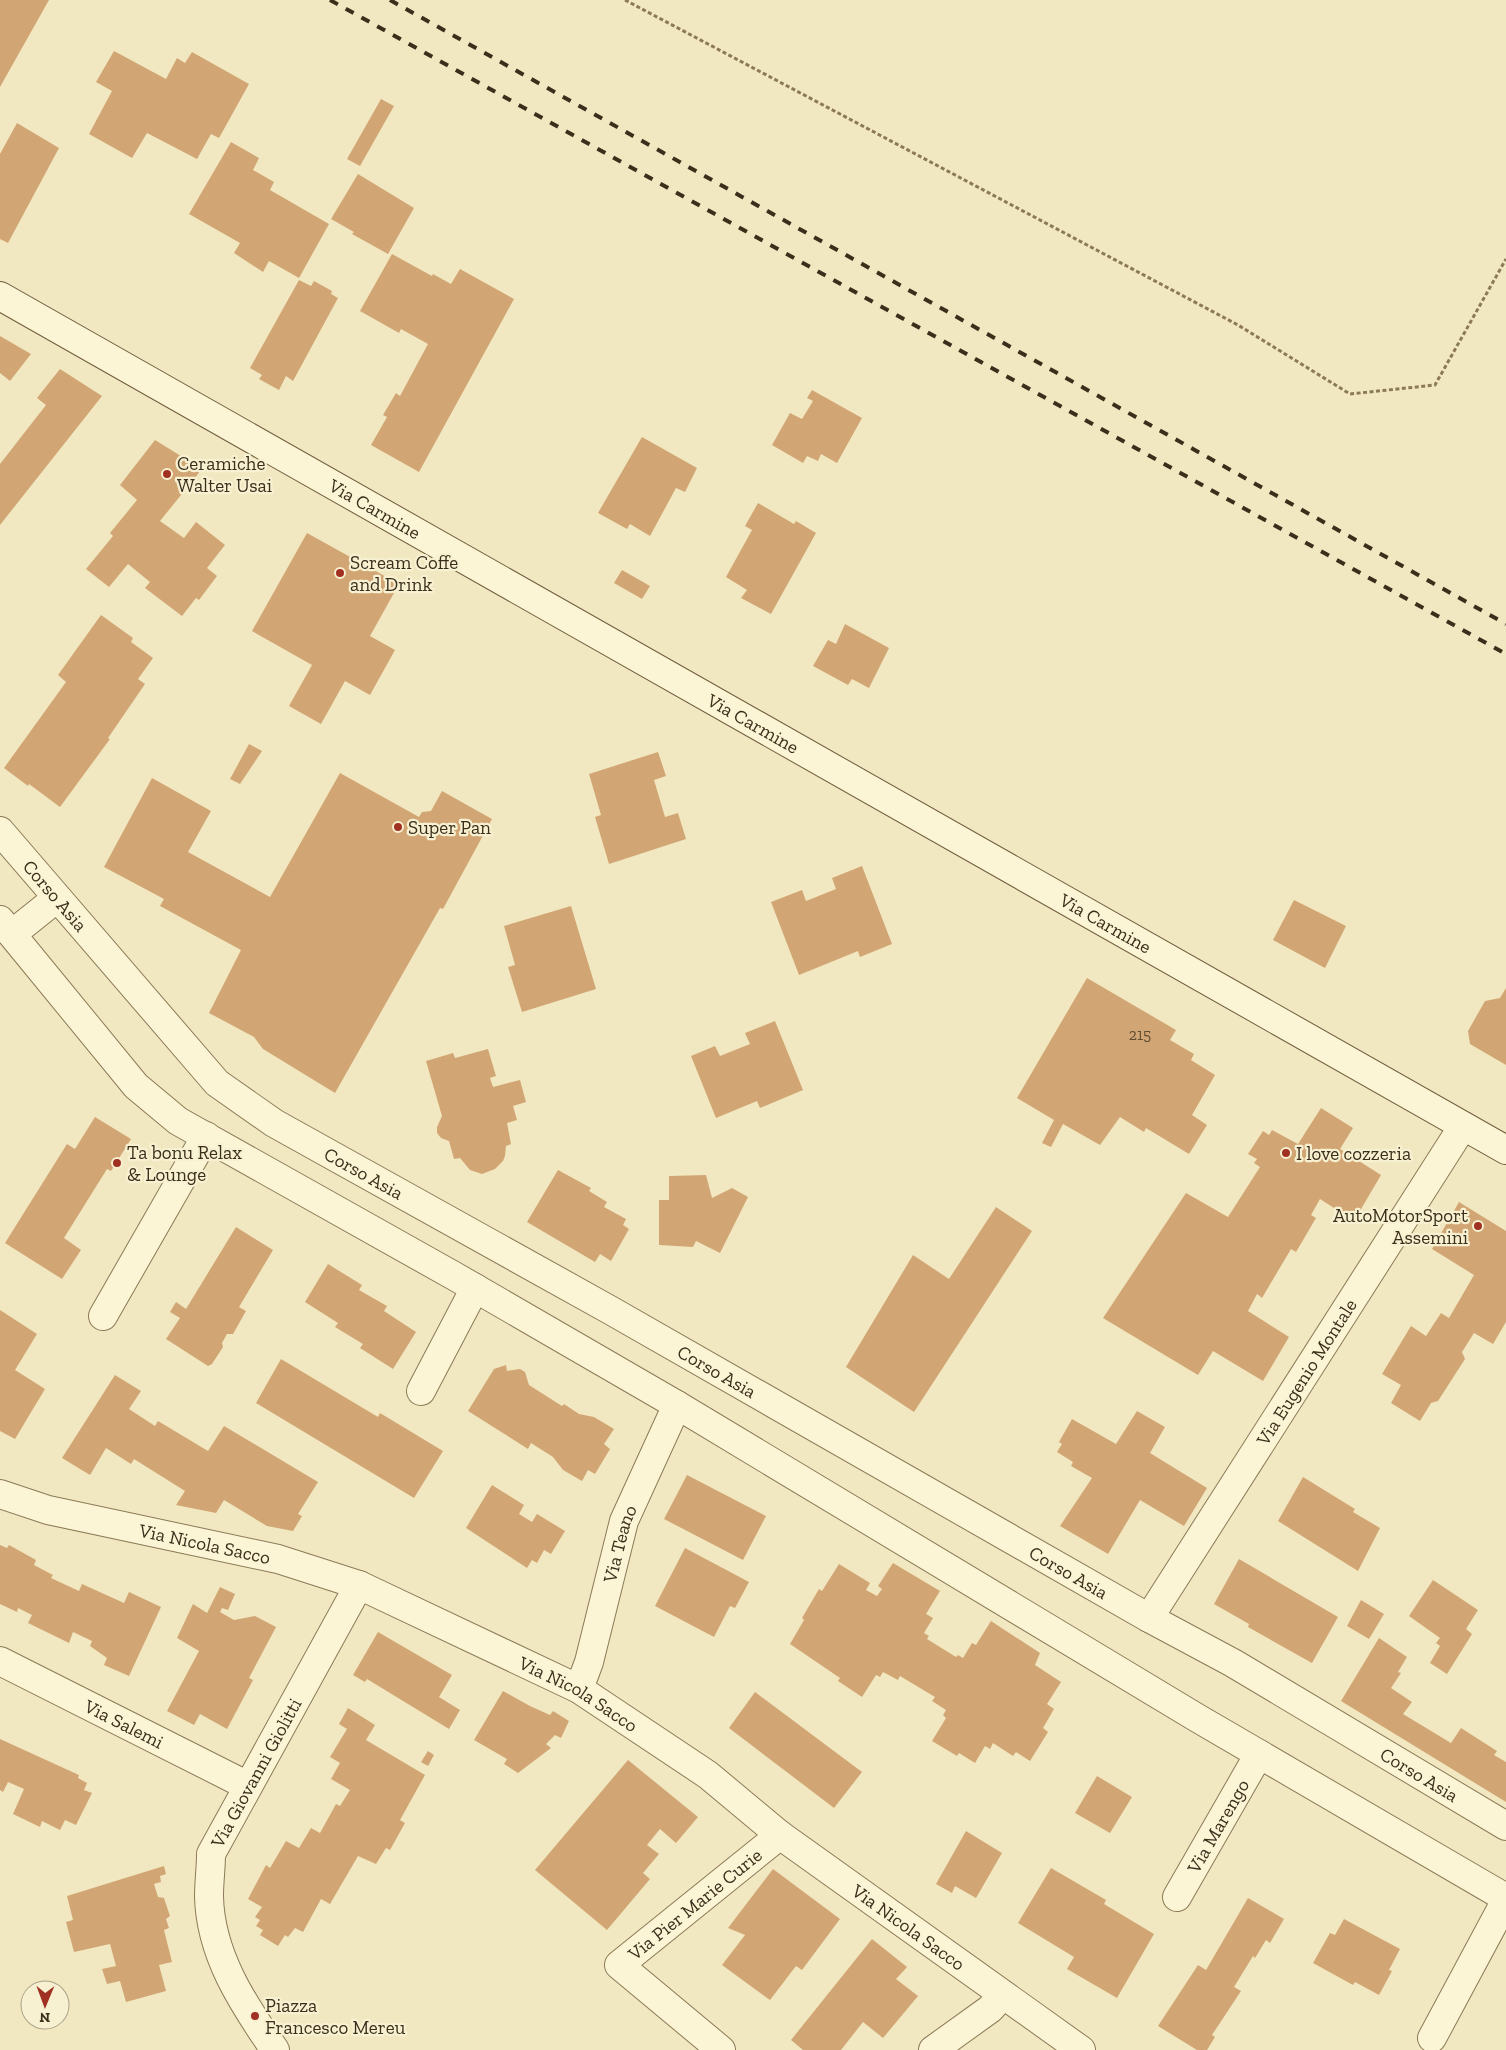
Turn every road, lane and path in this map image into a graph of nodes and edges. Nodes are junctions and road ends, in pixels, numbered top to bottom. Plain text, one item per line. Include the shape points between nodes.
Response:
1 (625, 0) edge
2 (1506, 258) edge
3 (0, 296) edge
4 (0, 831) edge
5 (57, 898) junction
6 (6, 927) edge
7 (1463, 1126) junction
8 (206, 1136) junction
9 (1506, 1150) edge
10 (475, 1288) junction
11 (104, 1316) dead end
12 (421, 1391) dead end
13 (677, 1405) junction
14 (0, 1494) edge
15 (360, 1585) junction
16 (1149, 1618) junction
17 (0, 1661) edge
18 (579, 1689) junction
19 (1259, 1754) junction
20 (248, 1786) junction
21 (1506, 1826) edge
22 (780, 1835) junction
23 (1178, 1896) dead end
24 (1506, 1899) edge
25 (1003, 1995) junction
26 (1432, 2038) dead end
27 (275, 2050) edge
28 (721, 2050) edge
29 (933, 2050) edge
30 (1081, 2050) edge

1 - 2 path via 1238,325 1350,394 1435,385
3 - 7 street, Via Carmine
4 - 5 street, Corso Asia
5 - 6 street
5 - 16 street, Corso Asia via 217,1083 274,1123 610,1310
6 - 8 street via 136,1086 178,1121
7 - 9 street, Via Carmine
7 - 16 street, Via Eugenio Montale
8 - 10 street
8 - 11 street
10 - 12 street
10 - 13 street
13 - 18 street, Via Teano via 624,1521 589,1662
13 - 19 street
14 - 15 street, Via Nicola Sacco via 48,1510 278,1559
15 - 18 street, Via Nicola Sacco
15 - 20 street, Via Giovanni Giolitti
16 - 21 street, Corso Asia via 1234,1663
17 - 20 street, Via Salemi
18 - 22 street, Via Nicola Sacco via 708,1775
19 - 23 street, Via Marengo
19 - 24 street
20 - 27 street, Via Giovanni Giolitti via 211,1854 209,1897 221,1958 249,2013
22 - 25 street, Via Nicola Sacco
22 - 28 street, Via Pier Marie Curie via 619,1965
24 - 26 street
25 - 29 street
25 - 30 street, Via Nicola Sacco

